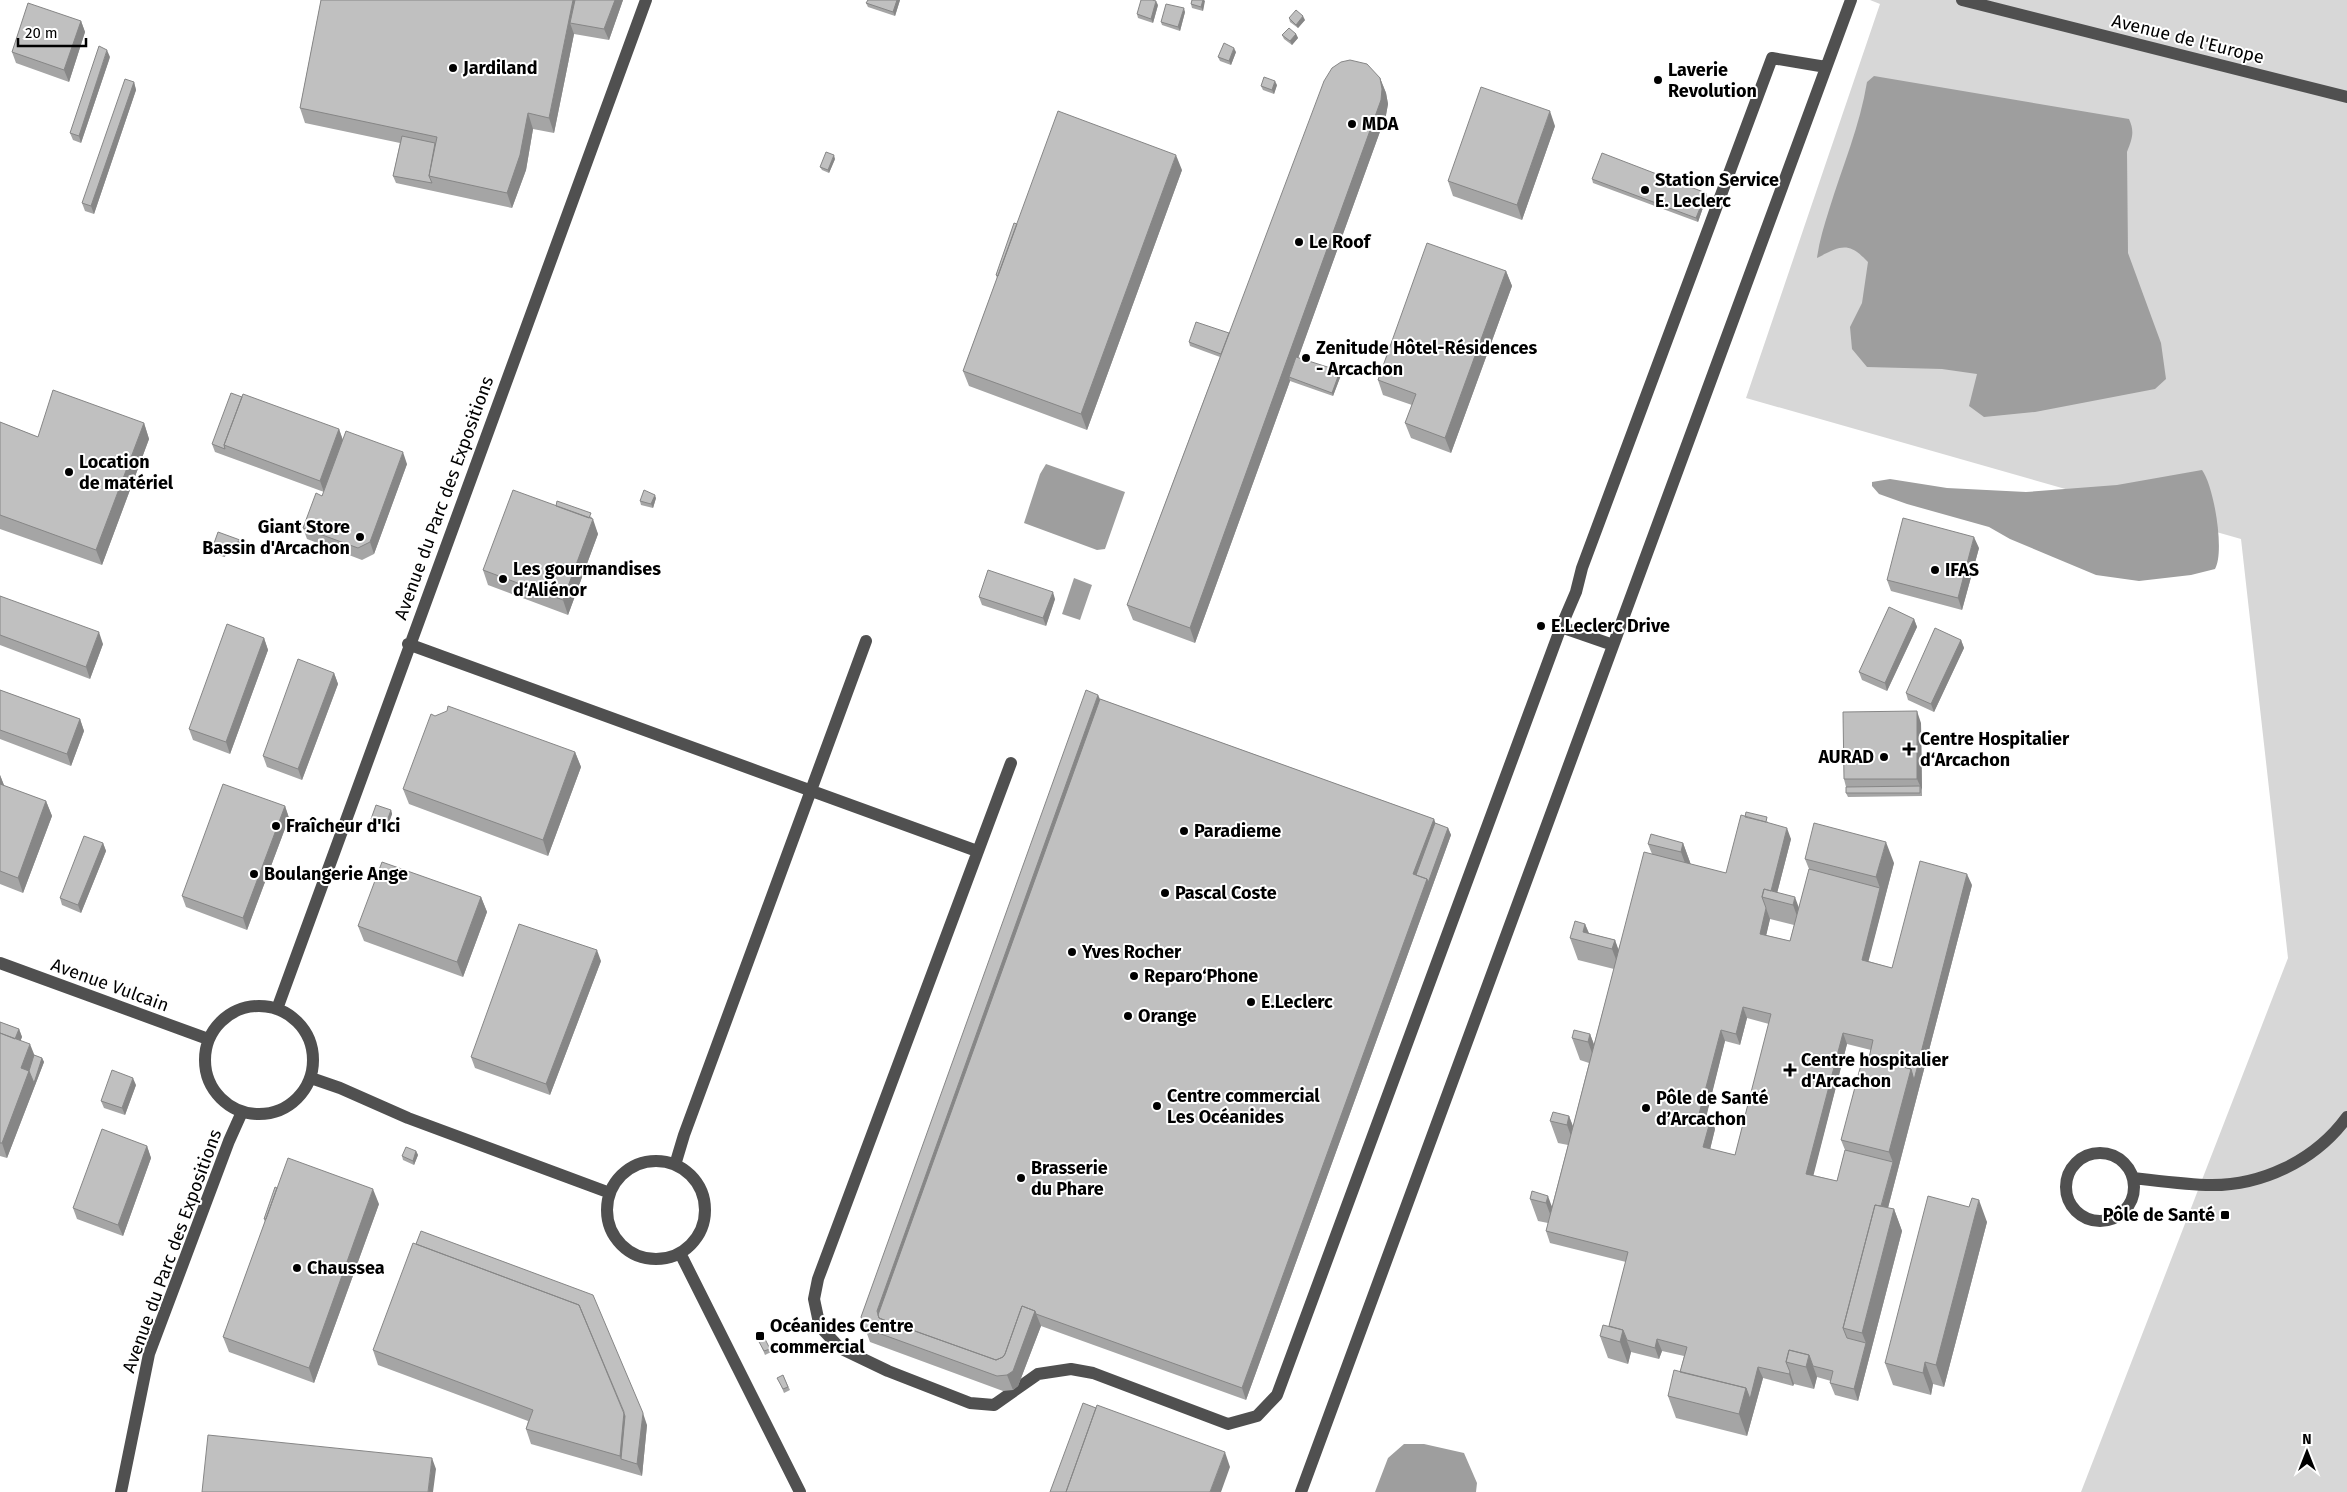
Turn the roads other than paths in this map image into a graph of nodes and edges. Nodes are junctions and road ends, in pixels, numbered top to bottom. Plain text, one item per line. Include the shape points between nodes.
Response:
1 (646, 0) edge
2 (1851, 0) edge
3 (1962, 0) edge
4 (1826, 67) junction
5 (2347, 98) edge
6 (1561, 627) junction
7 (866, 641) dead end
8 (408, 644) junction
9 (1613, 645) junction
10 (1011, 763) dead end
11 (811, 791) junction
12 (977, 851) junction
13 (0, 963) edge
14 (276, 1008) junction
15 (208, 1039) junction
16 (311, 1078) junction
17 (242, 1112) junction
18 (2347, 1117) edge
19 (675, 1165) junction
20 (2133, 1178) junction
21 (610, 1193) junction
22 (680, 1253) junction
23 (120, 1492) edge
24 (800, 1492) edge
25 (1301, 1492) edge

1 - 8 street, Avenue du Parc des Expositions
2 - 4 street
3 - 5 street, Avenue de l'Europe
4 - 6 street via 1772,58
4 - 9 street
6 - 9 street
6 - 12 street via 1277,1395 1257,1416 1228,1424 1093,1373 1071,1369 1038,1374 994,1405 970,1403 840,1348 824,1331 814,1299 818,1279
7 - 11 street
8 - 11 street
8 - 14 street, Avenue du Parc des Expositions
9 - 25 street
10 - 12 street
11 - 12 street
11 - 19 street
13 - 15 street, Avenue Vulcain
14 - 15 street via 244,1007 228,1015
14 - 16 street via 294,1018 306,1032 312,1048
15 - 17 street via 204,1061 208,1079 217,1094
16 - 17 street via 298,1098 283,1108 266,1113
16 - 21 street via 408,1118
17 - 23 street, Avenue du Parc des Expositions via 149,1354
18 - 20 street via 2319,1147 2278,1173 2244,1182 2208,1185
19 - 21 street via 660,1162 637,1166 618,1180
19 - 22 street via 694,1179 705,1200 701,1231
20 - 20 street via 2122,1160 2112,1155 2090,1154 2080,1159 2070,1171 2067,1198 2082,1216 2093,1221 2116,1218 2132,1201
21 - 22 street via 607,1207 609,1222 614,1236 624,1247 651,1259
22 - 24 street

